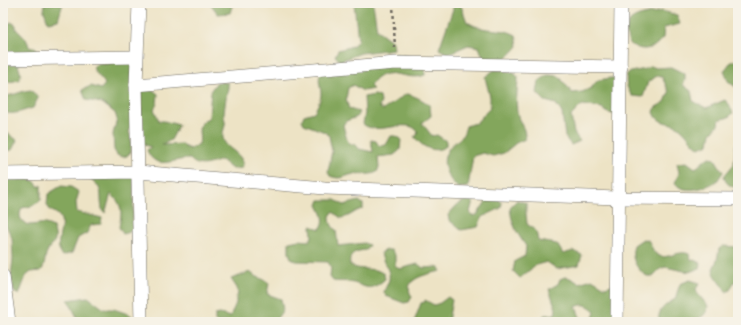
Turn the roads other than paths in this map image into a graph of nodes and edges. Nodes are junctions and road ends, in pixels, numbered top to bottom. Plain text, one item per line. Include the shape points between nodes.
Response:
1 (139, 3) edge
2 (621, 3) edge
3 (136, 58) junction
4 (3, 59) edge
5 (620, 67) junction
6 (136, 85) junction
7 (138, 172) junction
8 (3, 174) edge
9 (618, 198) junction
10 (738, 198) edge
11 (3, 276) edge
12 (9, 322) edge
13 (141, 322) edge
14 (617, 322) edge

1 - 3 street
2 - 5 street
3 - 4 street
3 - 6 street
5 - 6 street via 396,63
5 - 9 street
6 - 7 street
7 - 8 street
7 - 9 street via 325,188
7 - 13 street
9 - 10 street
9 - 14 street
11 - 12 street

